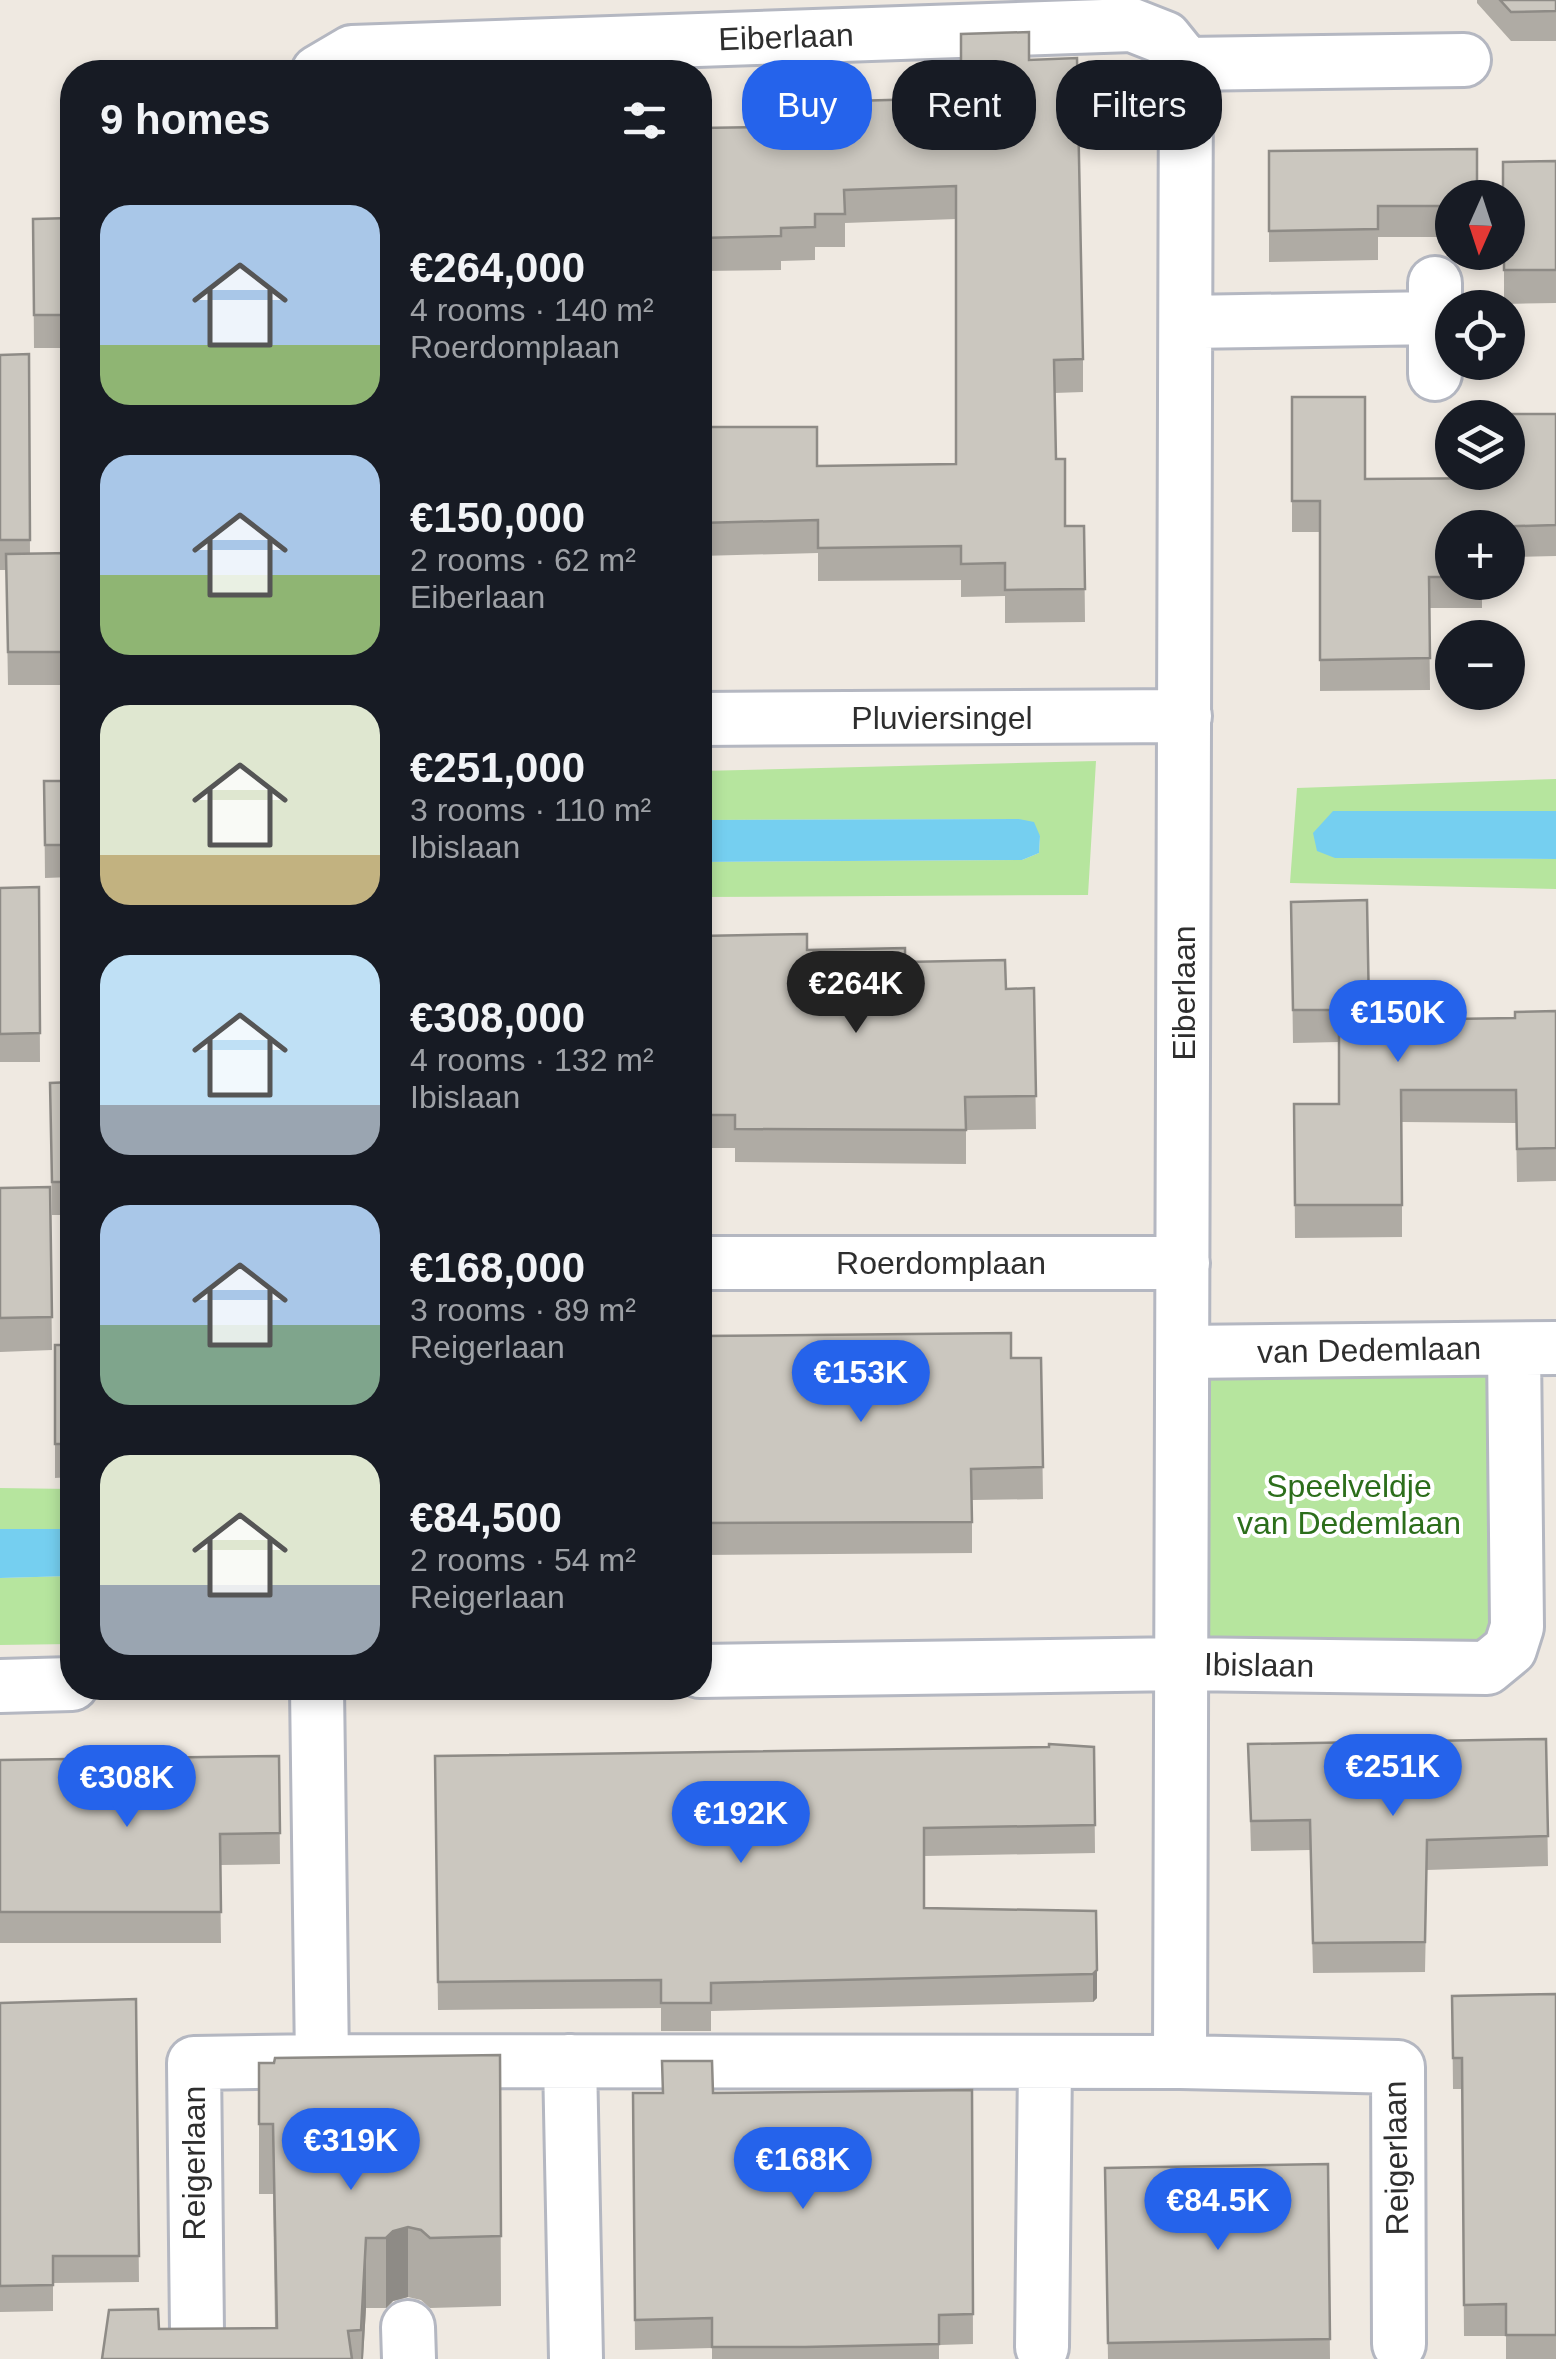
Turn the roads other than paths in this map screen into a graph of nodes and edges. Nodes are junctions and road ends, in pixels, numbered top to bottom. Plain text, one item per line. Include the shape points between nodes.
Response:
1 (338, 60) edge
2 (1183, 60) edge
3 (1464, 60) dead end
4 (1222, 63) edge
5 (1186, 150) edge
6 (1435, 300) edge
7 (1186, 322) junction
8 (1184, 716) junction
9 (712, 719) edge
10 (1183, 1262) junction
11 (712, 1263) edge
12 (1535, 1349) edge
13 (1182, 1352) junction
14 (1182, 1664) junction
15 (712, 1670) edge
16 (60, 1684) edge
17 (0, 1686) edge
18 (317, 1700) edge
19 (322, 2061) junction
20 (570, 2061) junction
21 (1046, 2062) junction
22 (1180, 2062) junction
23 (197, 2332) edge
24 (1399, 2344) dead end
25 (1042, 2347) dead end
26 (576, 2359) edge

1 - 2 street, Eiberlaan via 352,52 1132,25 1165,38
3 - 4 street
5 - 7 street, Eiberlaan
6 - 7 street
7 - 8 street, Eiberlaan
8 - 9 street, Pluviersingel
8 - 10 street, Eiberlaan
10 - 11 street, Roerdomplaan
10 - 13 street, Eiberlaan
12 - 13 street, van Dedemlaan
12 - 14 street, Ibislaan via 1517,1627 1510,1649 1487,1668
13 - 14 street, Eiberlaan
14 - 15 street, Ibislaan
14 - 22 street
16 - 17 street
18 - 19 street
19 - 20 street, Reigerlaan
19 - 23 street, Reigerlaan via 194,2062
20 - 21 street, Reigerlaan
20 - 26 street
21 - 22 street, Reigerlaan
21 - 25 street
22 - 24 street, Reigerlaan via 1398,2067

